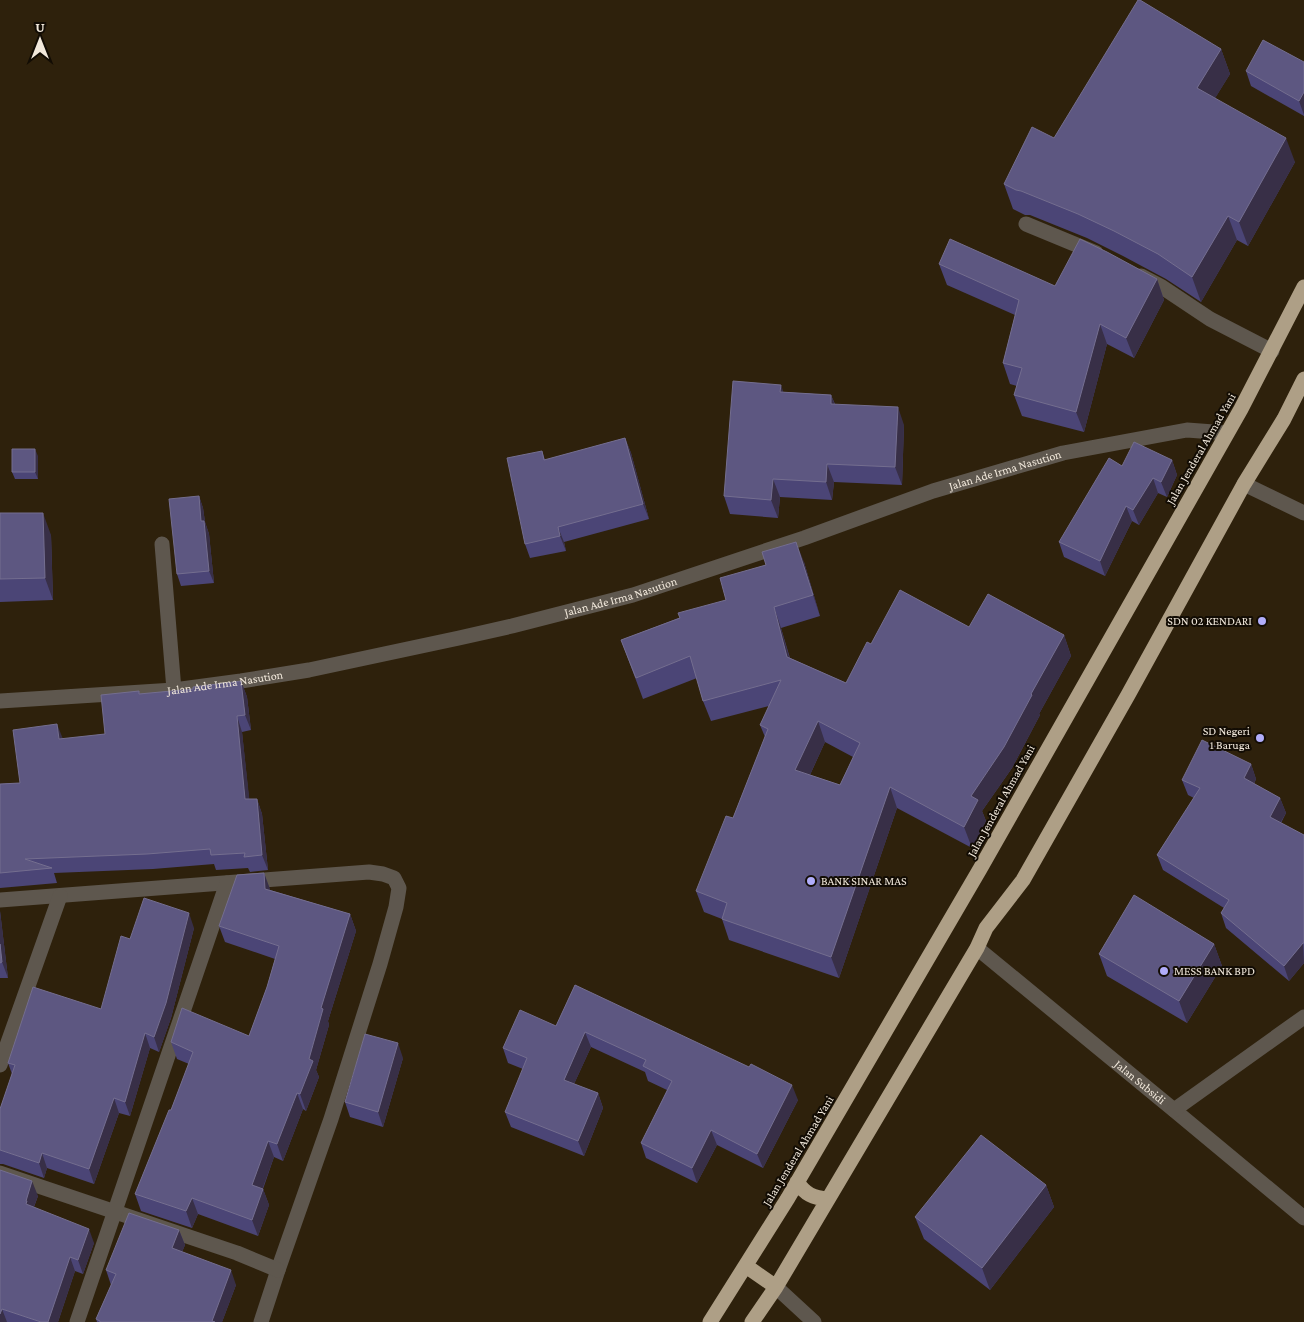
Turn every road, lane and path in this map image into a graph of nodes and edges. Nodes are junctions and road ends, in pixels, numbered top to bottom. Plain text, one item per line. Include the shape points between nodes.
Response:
1 (1026, 224) dead end
2 (1110, 260) edge
3 (1128, 269) edge
4 (1304, 287) edge
5 (1272, 351) junction
6 (1304, 379) edge
7 (1227, 433) junction
8 (1244, 484) junction
9 (1304, 513) edge
10 (162, 544) dead end
11 (174, 690) junction
12 (0, 702) edge
13 (227, 883) junction
14 (60, 896) junction
15 (0, 900) edge
16 (976, 948) junction
17 (1304, 1017) edge
18 (3, 1049) edge
19 (0, 1065) edge
20 (1174, 1110) junction
21 (0, 1173) edge
22 (797, 1182) junction
23 (828, 1199) junction
24 (115, 1211) junction
25 (1304, 1218) edge
26 (746, 1266) junction
27 (278, 1270) junction
28 (776, 1287) junction
29 (711, 1321) edge
30 (77, 1322) edge
31 (261, 1322) edge
32 (752, 1322) edge
33 (814, 1322) edge

1 - 2 street
3 - 5 street via 1210,319
4 - 5 highway, Jalan Jenderal Ahmad Yani
5 - 7 highway, Jalan Jenderal Ahmad Yani
6 - 8 highway
7 - 11 street, Jalan Ade Irma Nasution via 1187,430 1063,453 932,491 633,595 512,626 309,670
7 - 22 highway, Jalan Jenderal Ahmad Yani via 980,870
8 - 9 street
8 - 16 highway via 1023,880 986,928
10 - 11 street
11 - 12 street, Jalan Ade Irma Nasution
13 - 14 street
13 - 24 street
13 - 27 street via 370,872 394,878 399,888 380,964 337,1101
14 - 15 street
14 - 18 street
16 - 20 street, Jalan Subsidi
16 - 23 highway
17 - 20 street
18 - 19 street
20 - 25 street, Jalan Subsidi
21 - 24 street
22 - 23 highway via 803,1191
22 - 26 highway, Jalan Jenderal Ahmad Yani
23 - 28 highway
24 - 27 street
24 - 30 street
26 - 28 highway
26 - 29 highway, Jalan Jenderal Ahmad Yani
27 - 31 street
28 - 32 highway
28 - 33 street

